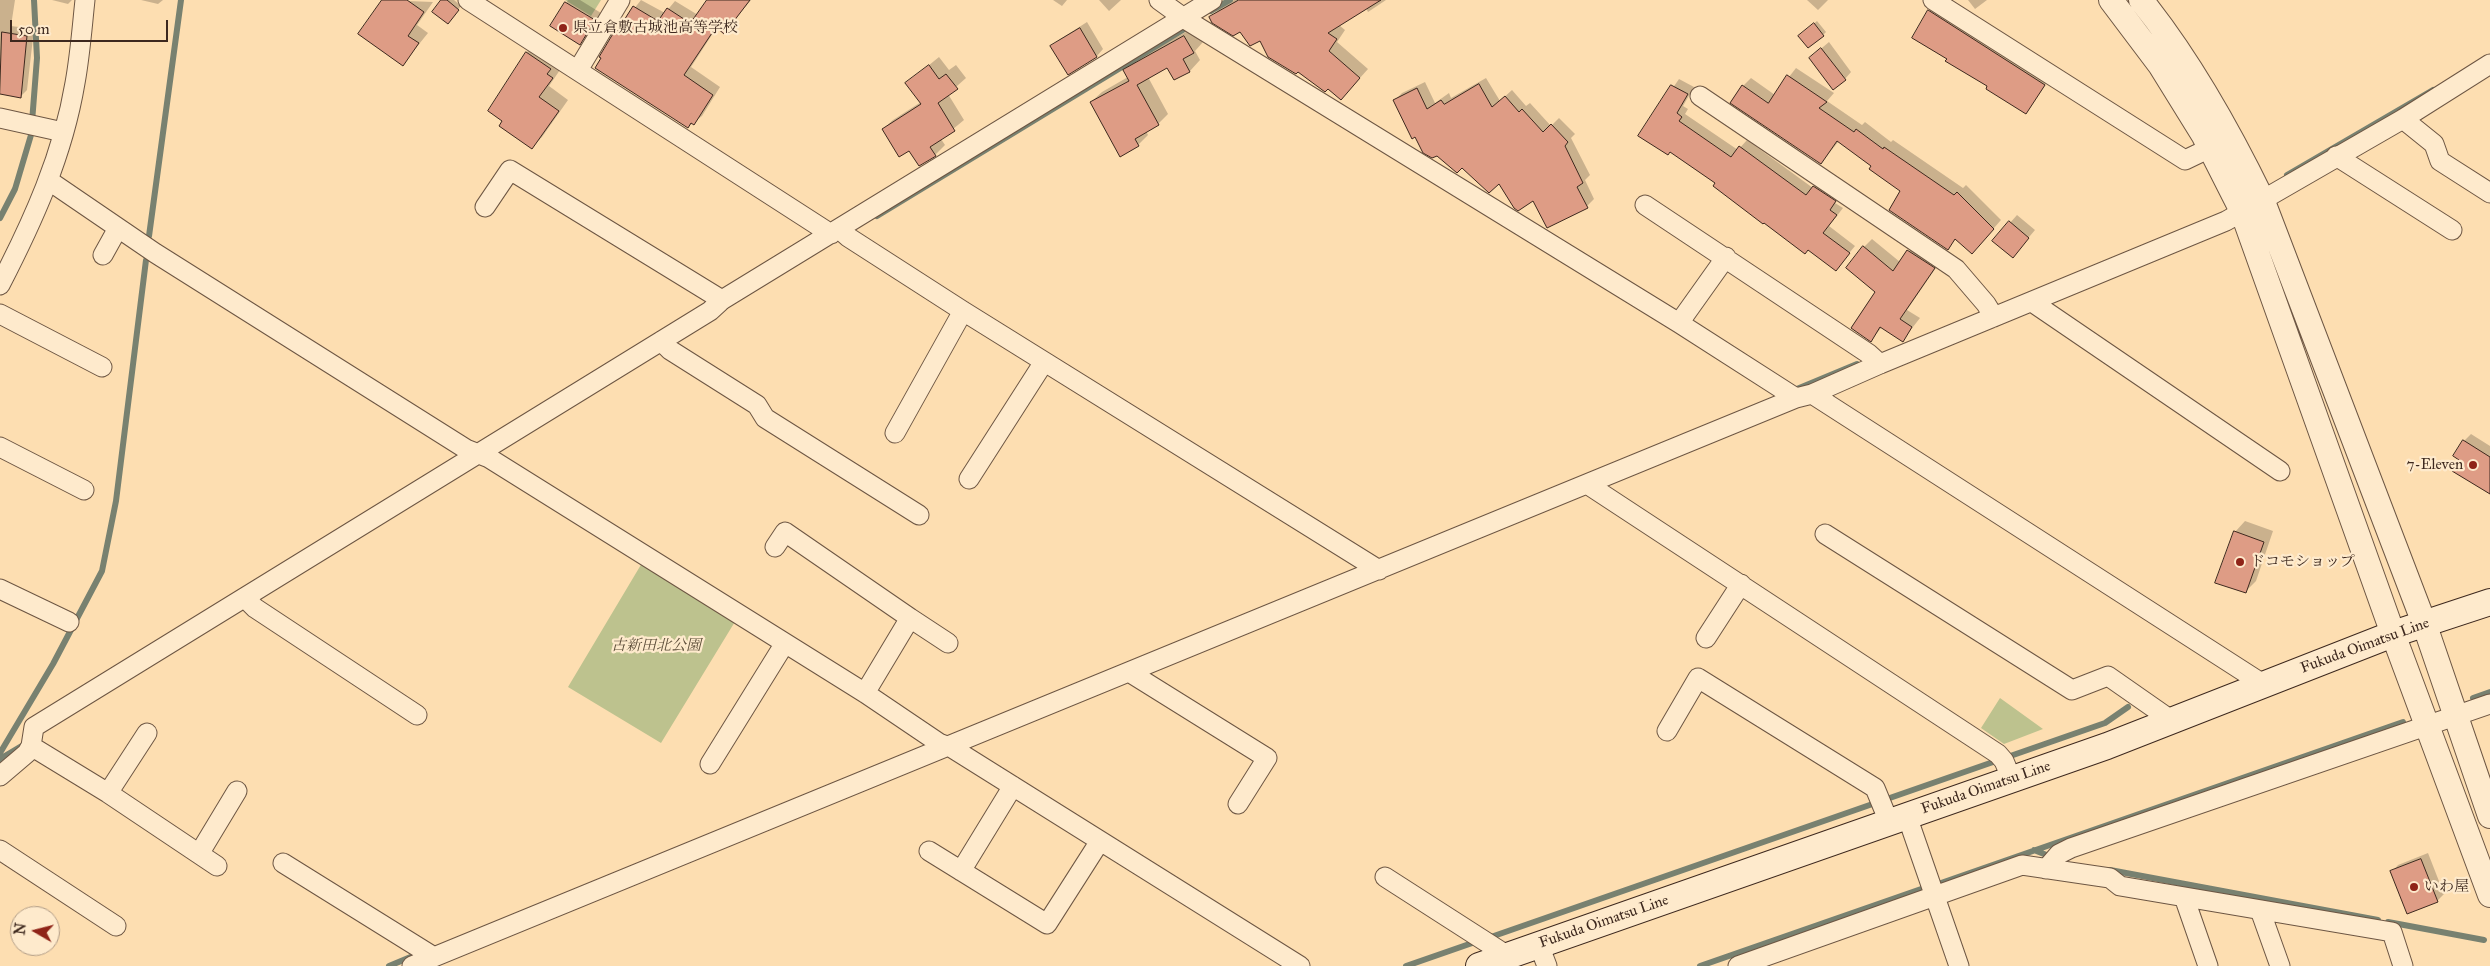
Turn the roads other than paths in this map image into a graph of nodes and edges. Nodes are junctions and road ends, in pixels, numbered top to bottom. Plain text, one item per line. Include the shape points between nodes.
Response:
1 (86, 0) edge
2 (468, 0) edge
3 (620, 0) edge
4 (1159, 0) edge
5 (1212, 0) edge
6 (1933, 0) edge
7 (2111, 0) edge
8 (2141, 0) edge
9 (1190, 22) junction
10 (2490, 64) edge
11 (578, 70) junction
12 (1700, 96) dead end
13 (0, 118) edge
14 (2403, 119) junction
15 (63, 132) junction
16 (2210, 148) junction
17 (2336, 156) junction
18 (48, 180) junction
19 (2490, 193) edge
20 (1646, 205) dead end
21 (2252, 205) junction
22 (485, 207) dead end
23 (118, 228) junction
24 (2452, 230) dead end
25 (840, 233) junction
26 (103, 255) dead end
27 (1726, 257) junction
28 (0, 285) edge
29 (722, 300) junction
30 (2032, 302) junction
31 (1990, 311) junction
32 (963, 312) junction
33 (0, 314) edge
34 (1679, 323) junction
35 (665, 345) junction
36 (1875, 359) junction
37 (1044, 362) junction
38 (102, 367) dead end
39 (1795, 394) junction
40 (895, 433) dead end
41 (0, 447) edge
42 (482, 455) junction
43 (2280, 471) dead end
44 (969, 479) dead end
45 (1587, 484) junction
46 (84, 490) dead end
47 (919, 515) dead end
48 (1825, 534) dead end
49 (775, 547) dead end
50 (1373, 566) junction
51 (1741, 584) junction
52 (0, 589) edge
53 (249, 602) junction
54 (2490, 602) edge
55 (910, 618) junction
56 (68, 622) dead end
57 (2424, 623) junction
58 (2393, 634) junction
59 (1706, 638) dead end
60 (785, 643) junction
61 (948, 643) dead end
62 (1129, 672) junction
63 (2263, 684) junction
64 (865, 693) junction
65 (2490, 704) edge
66 (417, 715) dead end
67 (2454, 715) junction
68 (2171, 720) junction
69 (2428, 726) junction
70 (1667, 731) dead end
71 (147, 733) dead end
72 (32, 742) junction
73 (940, 743) junction
74 (710, 764) dead end
75 (2004, 765) junction
76 (0, 776) edge
77 (1013, 786) junction
78 (237, 792) dead end
79 (108, 793) junction
80 (1238, 804) dead end
81 (1889, 810) junction
82 (2490, 816) edge
83 (1100, 841) junction
84 (0, 850) edge
85 (929, 851) dead end
86 (199, 854) junction
87 (2051, 862) junction
88 (282, 863) dead end
89 (218, 866) dead end
90 (961, 870) junction
91 (1385, 878) dead end
92 (2490, 895) edge
93 (1934, 896) junction
94 (2184, 897) junction
95 (2260, 910) junction
96 (116, 926) dead end
97 (1481, 948) edge
98 (1543, 956) edge
99 (423, 957) edge
100 (1300, 966) edge
101 (1738, 966) edge
102 (1958, 966) edge
103 (2208, 966) edge
104 (2280, 966) edge
105 (2403, 966) edge

1 - 15 street via 75,84
2 - 11 street
3 - 11 street
4 - 9 street
5 - 9 street
6 - 16 street via 2185,160
7 - 16 street via 2160,65
8 - 21 street via 2195,75
9 - 25 street
9 - 34 street
10 - 14 street
11 - 25 street
12 - 31 street via 1956,269
13 - 15 street
14 - 17 street
14 - 19 street via 2434,144 2440,160
15 - 18 street
16 - 21 street
17 - 21 street
17 - 24 street
18 - 23 street
18 - 28 street via 30,227
20 - 27 street
21 - 30 street via 2226,221
21 - 57 street
21 - 58 street
22 - 29 street via 510,170
23 - 26 street
23 - 42 street via 458,444
25 - 29 street
25 - 32 street
27 - 34 street
27 - 36 street
29 - 35 street
30 - 31 street
30 - 43 street
31 - 36 street
32 - 37 street
32 - 40 street
33 - 38 street
34 - 39 street
35 - 42 street
35 - 47 street via 757,405 765,418
36 - 39 street
37 - 44 street
37 - 50 street
39 - 45 street
39 - 63 street
41 - 46 street
42 - 53 street
42 - 60 street
45 - 50 street
45 - 51 street
48 - 68 street via 2072,690 2108,676
49 - 55 street via 785,532
50 - 62 street
51 - 59 street
51 - 75 street
52 - 56 street
53 - 66 street
53 - 72 street via 34,727
54 - 57 main road, Fukuda Oimatsu Line
55 - 61 street
55 - 64 street
57 - 58 main road, Fukuda Oimatsu Line
57 - 67 street
58 - 63 main road, Fukuda Oimatsu Line
58 - 69 street
60 - 64 street
60 - 74 street
62 - 73 street
62 - 80 street via 1267,758
63 - 68 main road, Fukuda Oimatsu Line
64 - 73 street
65 - 67 street
67 - 69 street
67 - 82 street
68 - 75 main road, Fukuda Oimatsu Line
69 - 87 street
69 - 92 street
70 - 81 street via 1698,678 1875,788
71 - 79 street
72 - 76 street
72 - 79 street
73 - 77 street
73 - 99 street
75 - 81 main road, Fukuda Oimatsu Line
77 - 83 street
77 - 90 street
78 - 86 street
79 - 86 street
81 - 93 street
81 - 98 main road, Fukuda Oimatsu Line
83 - 90 street via 1047,924
83 - 100 street
84 - 96 street
85 - 90 street
86 - 89 street
87 - 93 street via 2022,865
87 - 94 street via 2110,878 2120,886
88 - 99 street
91 - 97 street
93 - 101 street
93 - 102 street
94 - 95 street
94 - 103 street
95 - 104 street
95 - 105 street via 2392,932
97 - 98 main road, Fukuda Oimatsu Line via 1508,956

